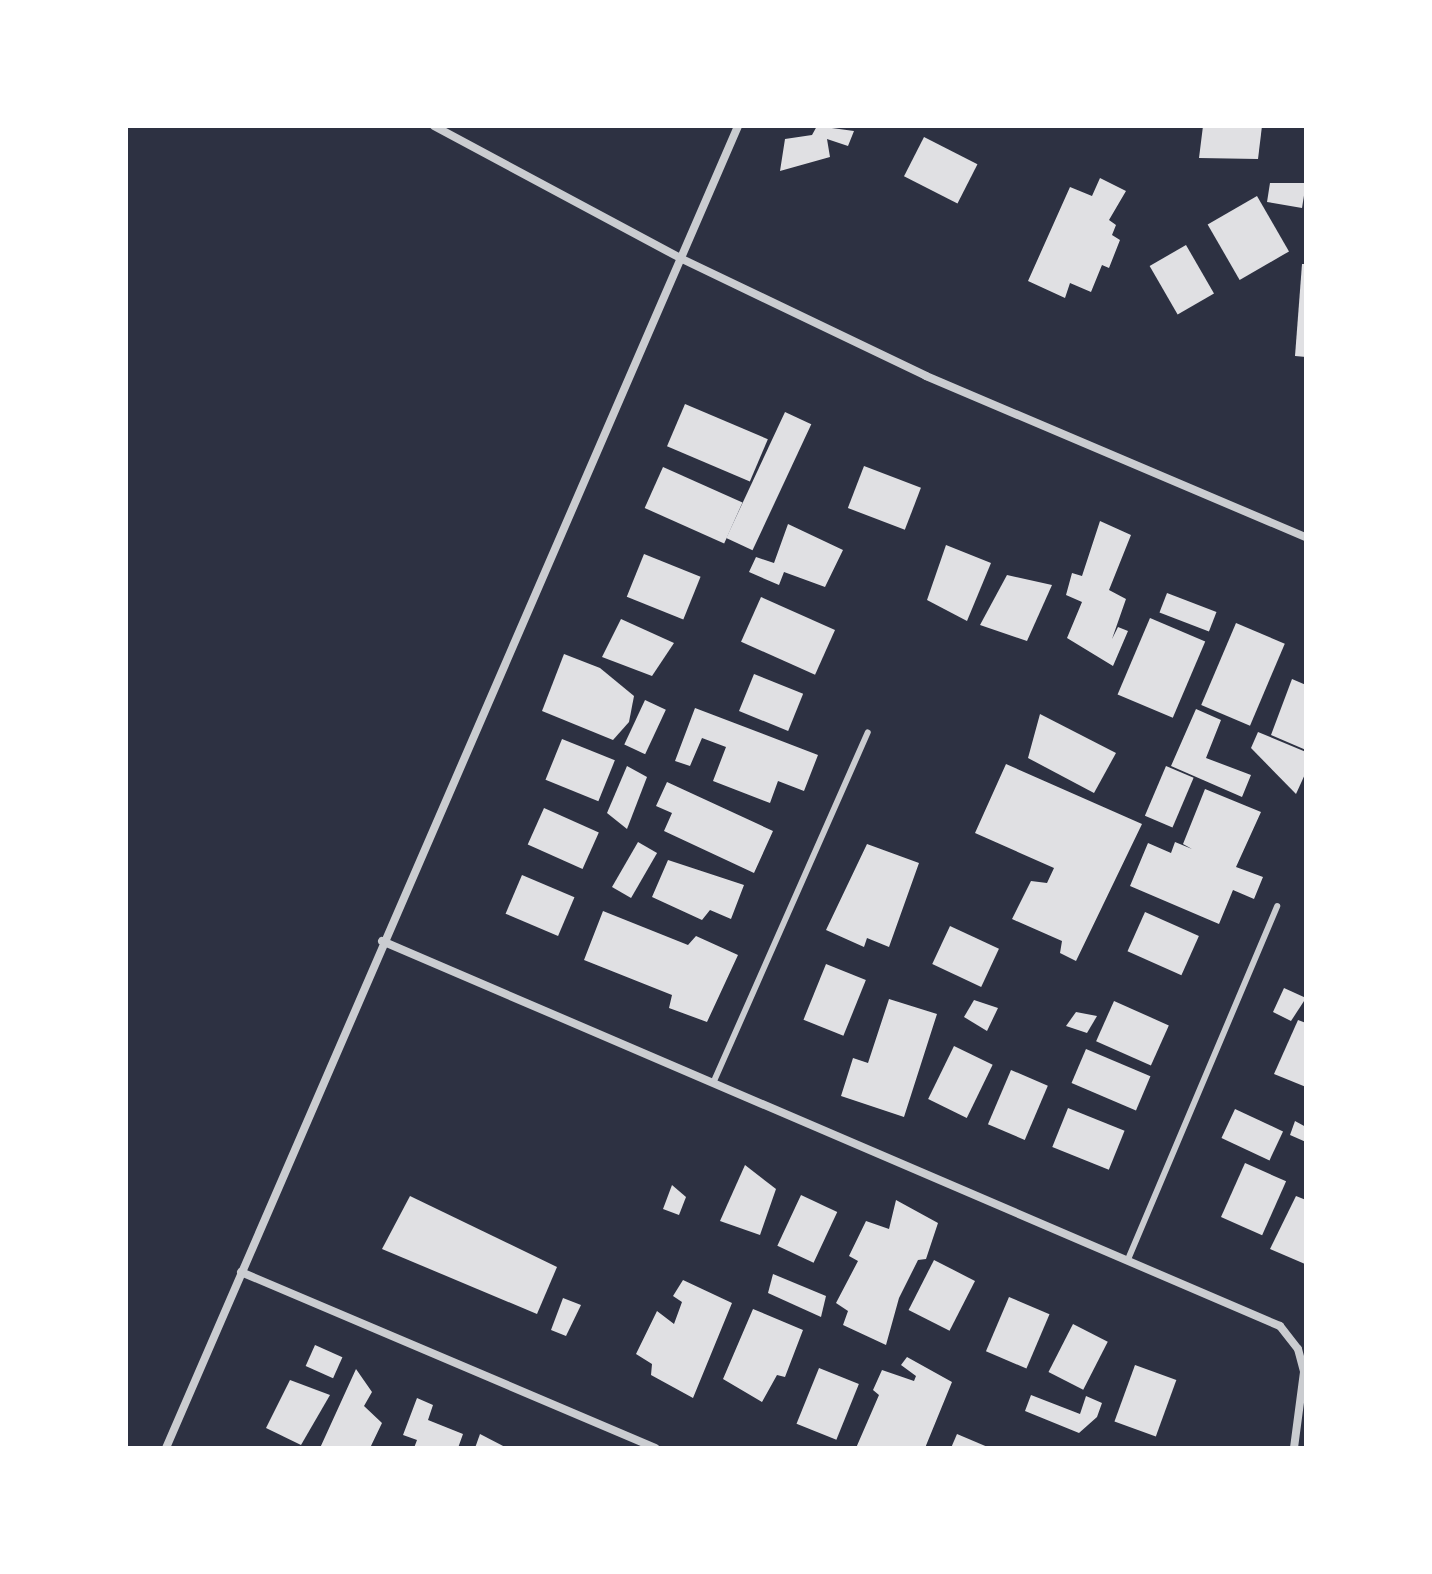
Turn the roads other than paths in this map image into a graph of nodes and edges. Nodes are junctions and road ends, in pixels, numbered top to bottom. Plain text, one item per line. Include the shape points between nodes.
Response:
1 (434, 126) edge
2 (738, 126) edge
3 (680, 258) junction
4 (1306, 537) edge
5 (868, 732) dead end
6 (1277, 906) dead end
7 (382, 941) junction
8 (714, 1081) junction
9 (1129, 1257) junction
10 (241, 1272) junction
11 (166, 1448) edge
12 (655, 1448) edge
13 (1294, 1448) edge

1 - 3 street
2 - 3 street
3 - 4 street via 926,376
3 - 7 street
5 - 8 lane
6 - 9 lane
7 - 8 street
7 - 10 street
8 - 9 street
9 - 13 street via 1280,1326 1298,1349 1304,1372
10 - 11 street
10 - 12 street

